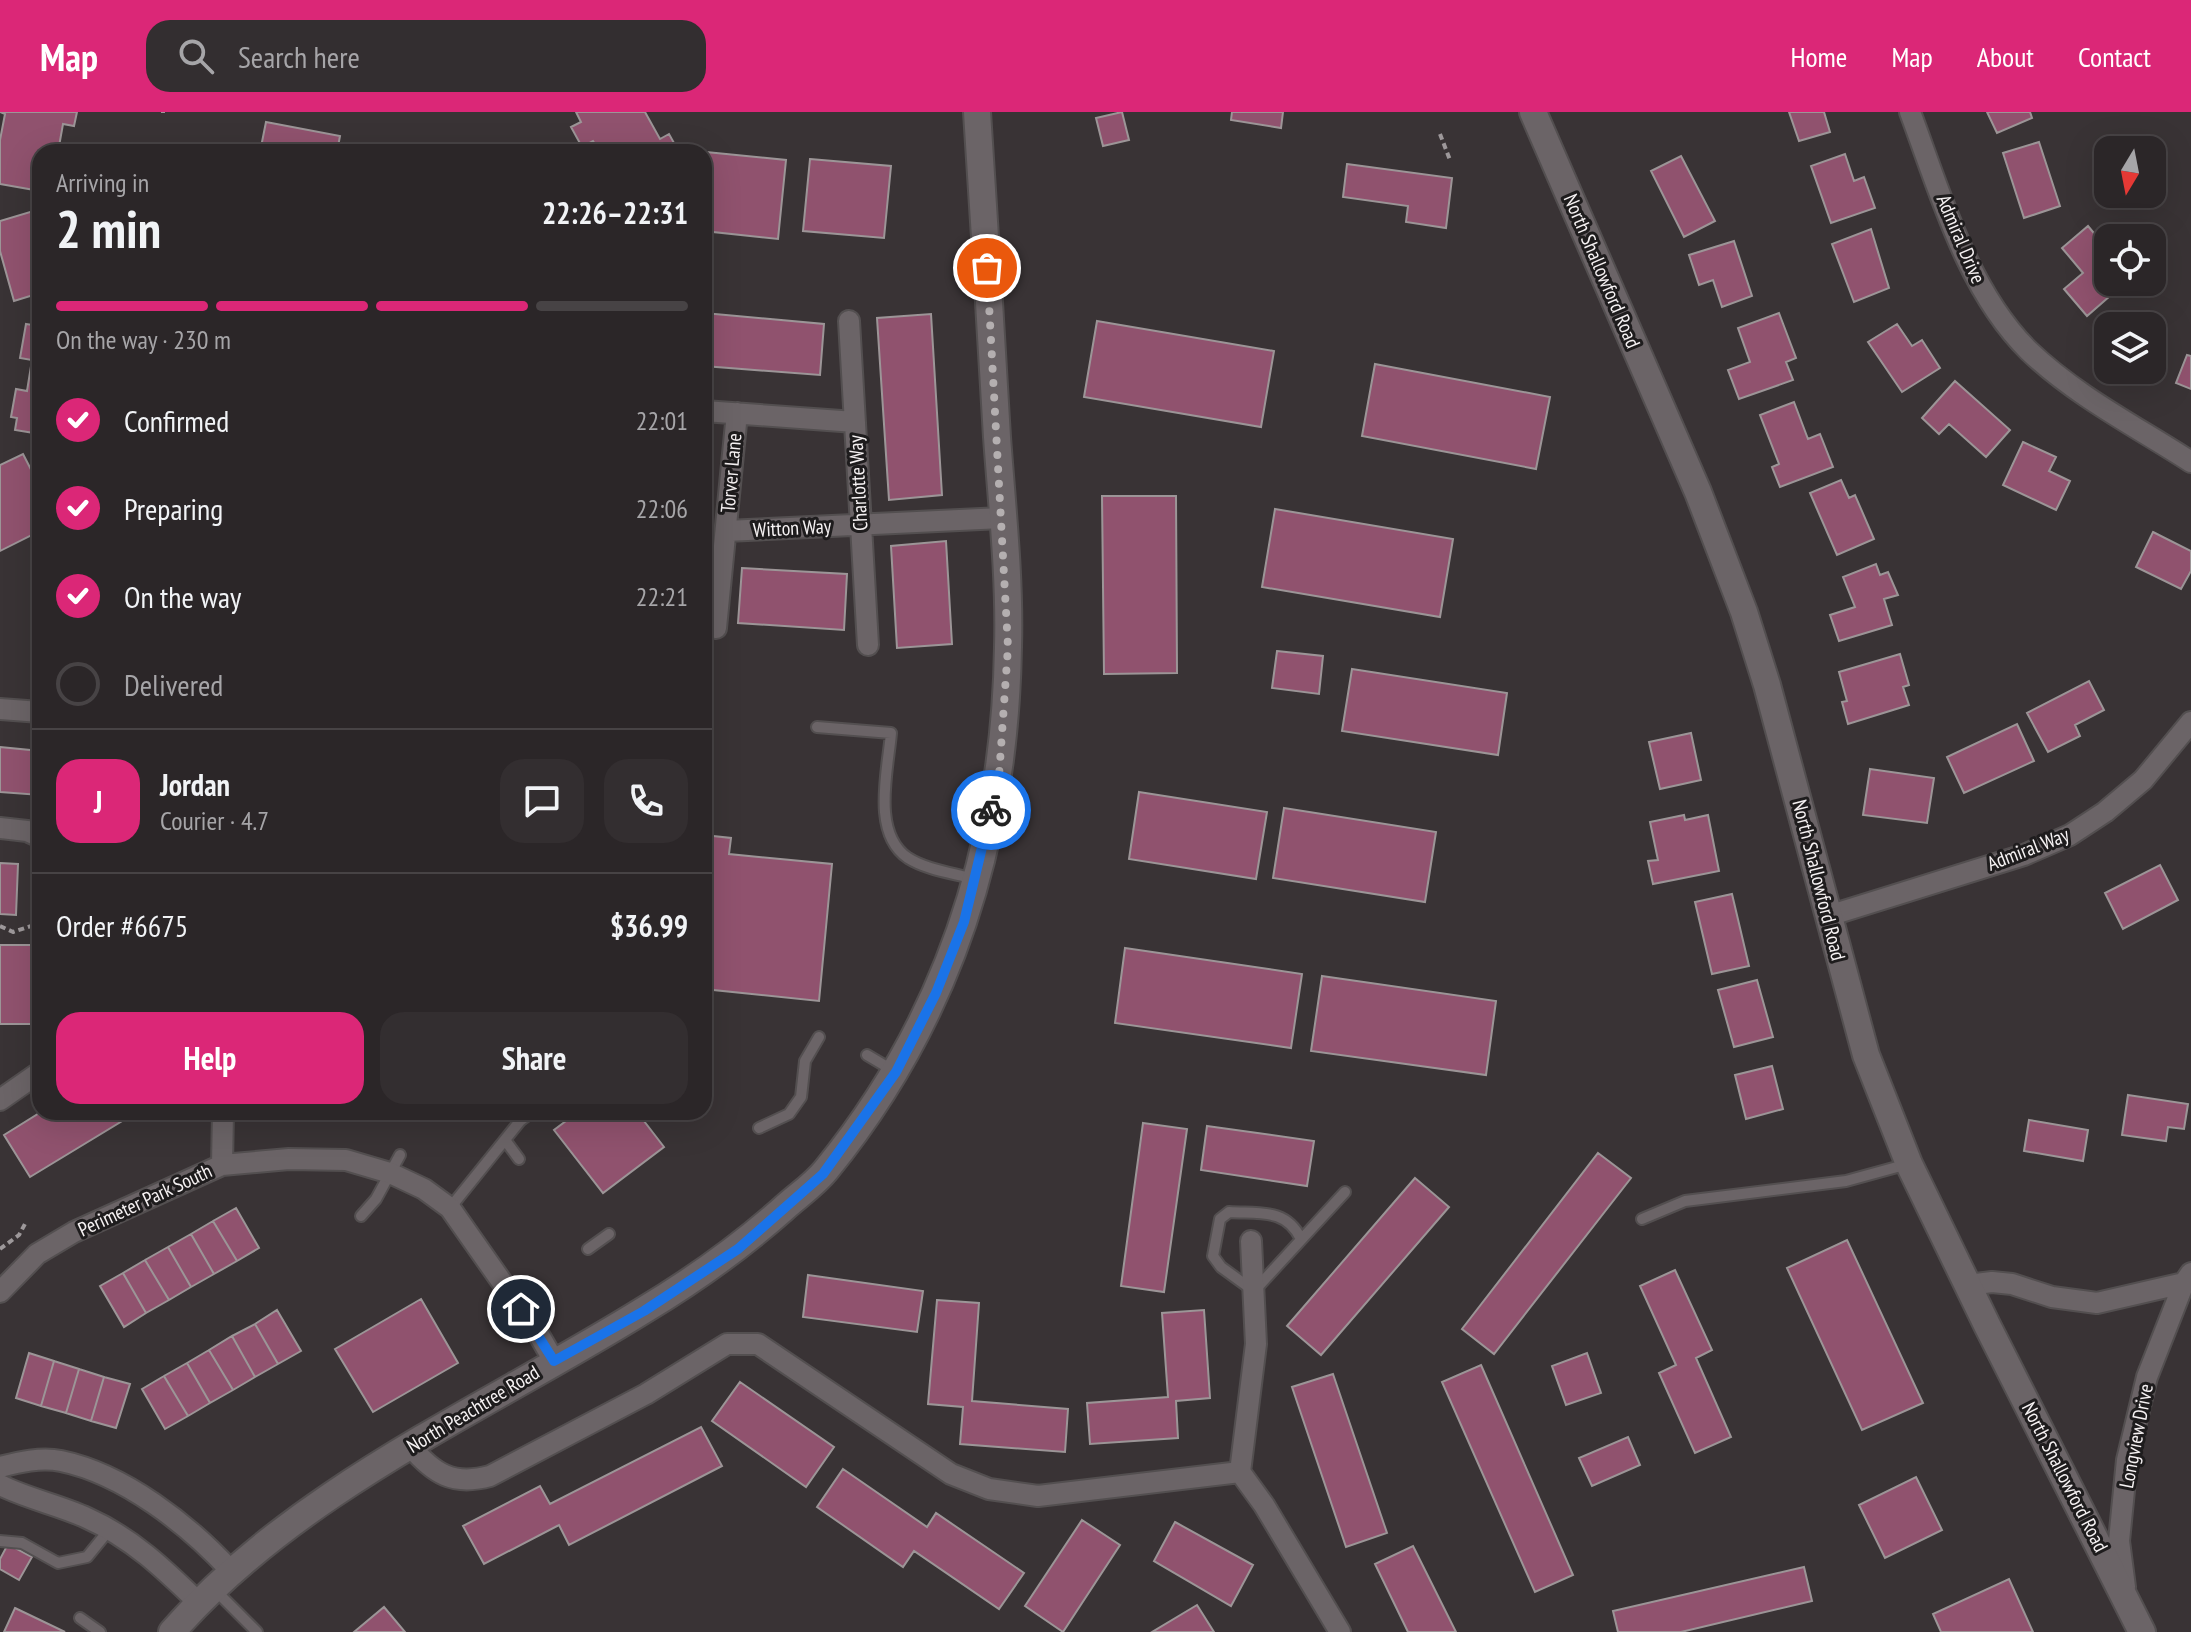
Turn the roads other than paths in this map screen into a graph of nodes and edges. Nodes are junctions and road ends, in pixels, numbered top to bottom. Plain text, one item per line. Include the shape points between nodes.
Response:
1 (977, 112) edge
2 (1533, 112) edge
3 (1910, 112) edge
4 (849, 321) dead end
5 (712, 411) edge
6 (737, 413) junction
7 (855, 422) junction
8 (2191, 462) edge
9 (1002, 518) junction
10 (861, 524) junction
11 (726, 531) junction
12 (716, 628) dead end
13 (868, 645) dead end
14 (0, 709) edge
15 (32, 711) edge
16 (2191, 722) edge
17 (817, 727) dead end
18 (0, 828) edge
19 (32, 833) edge
20 (976, 880) junction
21 (1828, 916) junction
22 (819, 1037) dead end
23 (867, 1055) dead end
24 (896, 1072) junction
25 (32, 1078) edge
26 (0, 1100) edge
27 (223, 1120) edge
28 (521, 1120) edge
29 (759, 1128) dead end
30 (505, 1140) junction
31 (519, 1159) dead end
32 (395, 1164) junction
33 (1909, 1164) junction
34 (222, 1165) junction
35 (1345, 1192) dead end
36 (450, 1208) junction
37 (361, 1216) dead end
38 (1642, 1219) dead end
39 (609, 1234) dead end
40 (1301, 1239) junction
41 (1251, 1241) dead end
42 (588, 1249) dead end
43 (2188, 1278) edge
44 (1968, 1285) junction
45 (1254, 1291) junction
46 (0, 1292) edge
47 (554, 1361) junction
48 (410, 1446) junction
49 (0, 1467) edge
50 (1240, 1472) junction
51 (0, 1485) edge
52 (109, 1530) junction
53 (0, 1541) edge
54 (215, 1588) junction
55 (2126, 1595) junction
56 (80, 1618) dead end
57 (100, 1632) edge
58 (172, 1632) edge
59 (257, 1632) edge
60 (1340, 1632) edge
61 (2142, 1632) edge

1 - 9 street, North Peachtree Road
2 - 21 street, North Shallowford Road via 1698,492 1744,612
3 - 8 street, Admiral Drive via 1967,260 2009,328 2030,352 2082,392
4 - 7 street, Charlotte Way
5 - 6 street
6 - 7 street
6 - 11 street, Torver Lane
7 - 10 street, Charlotte Way
9 - 10 street, Witton Way
9 - 20 street, North Peachtree Road via 1008,647 999,776
10 - 11 street, Witton Way
10 - 13 street, Charlotte Way
11 - 12 street, Torver Lane
14 - 15 street
16 - 21 street, Admiral Way via 2143,780 2070,835 2024,855
17 - 20 lane via 891,733 886,813 893,845 927,867
18 - 19 street
20 - 24 street, North Peachtree Road via 946,970
21 - 33 street, North Shallowford Road via 1866,1055
22 - 29 lane via 805,1061 801,1097 789,1114
23 - 24 lane
24 - 47 street, North Peachtree Road via 823,1174 738,1249 644,1311
25 - 26 street
27 - 34 street
28 - 30 lane
30 - 31 lane
30 - 36 lane
32 - 34 street, Perimeter Park South via 289,1159
32 - 36 street, Perimeter Park South
32 - 37 lane
33 - 38 lane via 1846,1181 1685,1201
33 - 44 street, North Shallowford Road
34 - 46 street, Perimeter Park South via 74,1232 37,1254
35 - 40 lane
36 - 47 street, Perimeter Park South
39 - 42 lane
40 - 45 lane
40 - 45 lane via 1294,1224 1281,1216 1229,1212 1220,1219 1213,1256
41 - 45 street
43 - 44 street, Longview Drive via 2097,1303 2012,1284
43 - 55 street, Longview Drive via 2147,1377 2127,1460 2119,1541
44 - 55 street, North Shallowford Road
45 - 50 street via 1256,1344
47 - 48 street, North Peachtree Road
48 - 50 street via 448,1478 470,1481 490,1476 646,1394 727,1344 758,1344 951,1474 989,1489 1038,1496
48 - 54 street, North Peachtree Road via 306,1514
49 - 54 street via 62,1461 133,1492 203,1541
50 - 60 street
51 - 52 street
52 - 53 lane via 87,1557 58,1563 22,1543
52 - 54 street
54 - 58 street, North Peachtree Road
54 - 59 lane
55 - 61 street, North Shallowford Road
56 - 57 lane

